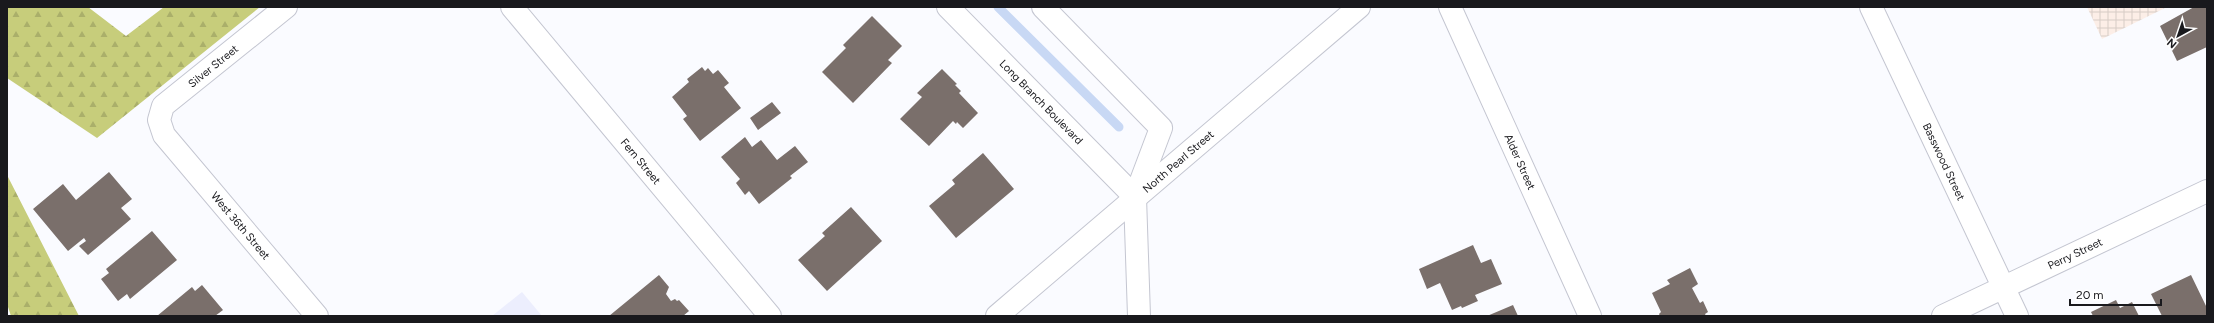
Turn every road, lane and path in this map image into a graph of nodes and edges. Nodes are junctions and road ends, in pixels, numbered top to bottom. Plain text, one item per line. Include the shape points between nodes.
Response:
1 (286, 7) edge
2 (512, 7) edge
3 (948, 7) edge
4 (1043, 7) edge
5 (1359, 7) edge
6 (1450, 7) edge
7 (1871, 7) edge
8 (164, 135) joint
9 (2207, 191) edge
10 (1135, 197) junction
11 (2004, 287) junction
12 (317, 316) edge
13 (770, 316) edge
14 (997, 316) edge
15 (1139, 316) edge
16 (1590, 316) edge
17 (1943, 316) edge
18 (2017, 316) edge

1 - 8 street, Silver Street via 164,106 159,120
2 - 13 street, Fern Street
3 - 10 street, Long Branch Boulevard
4 - 10 street via 1161,128
5 - 10 street, North Pearl Street
6 - 16 street, Alder Street
7 - 11 street, Basswood Street
8 - 12 street, West 36th Street
9 - 11 street, Perry Street
10 - 14 street, North Pearl Street
10 - 15 street
11 - 17 street, Perry Street
11 - 18 street, Basswood Street

